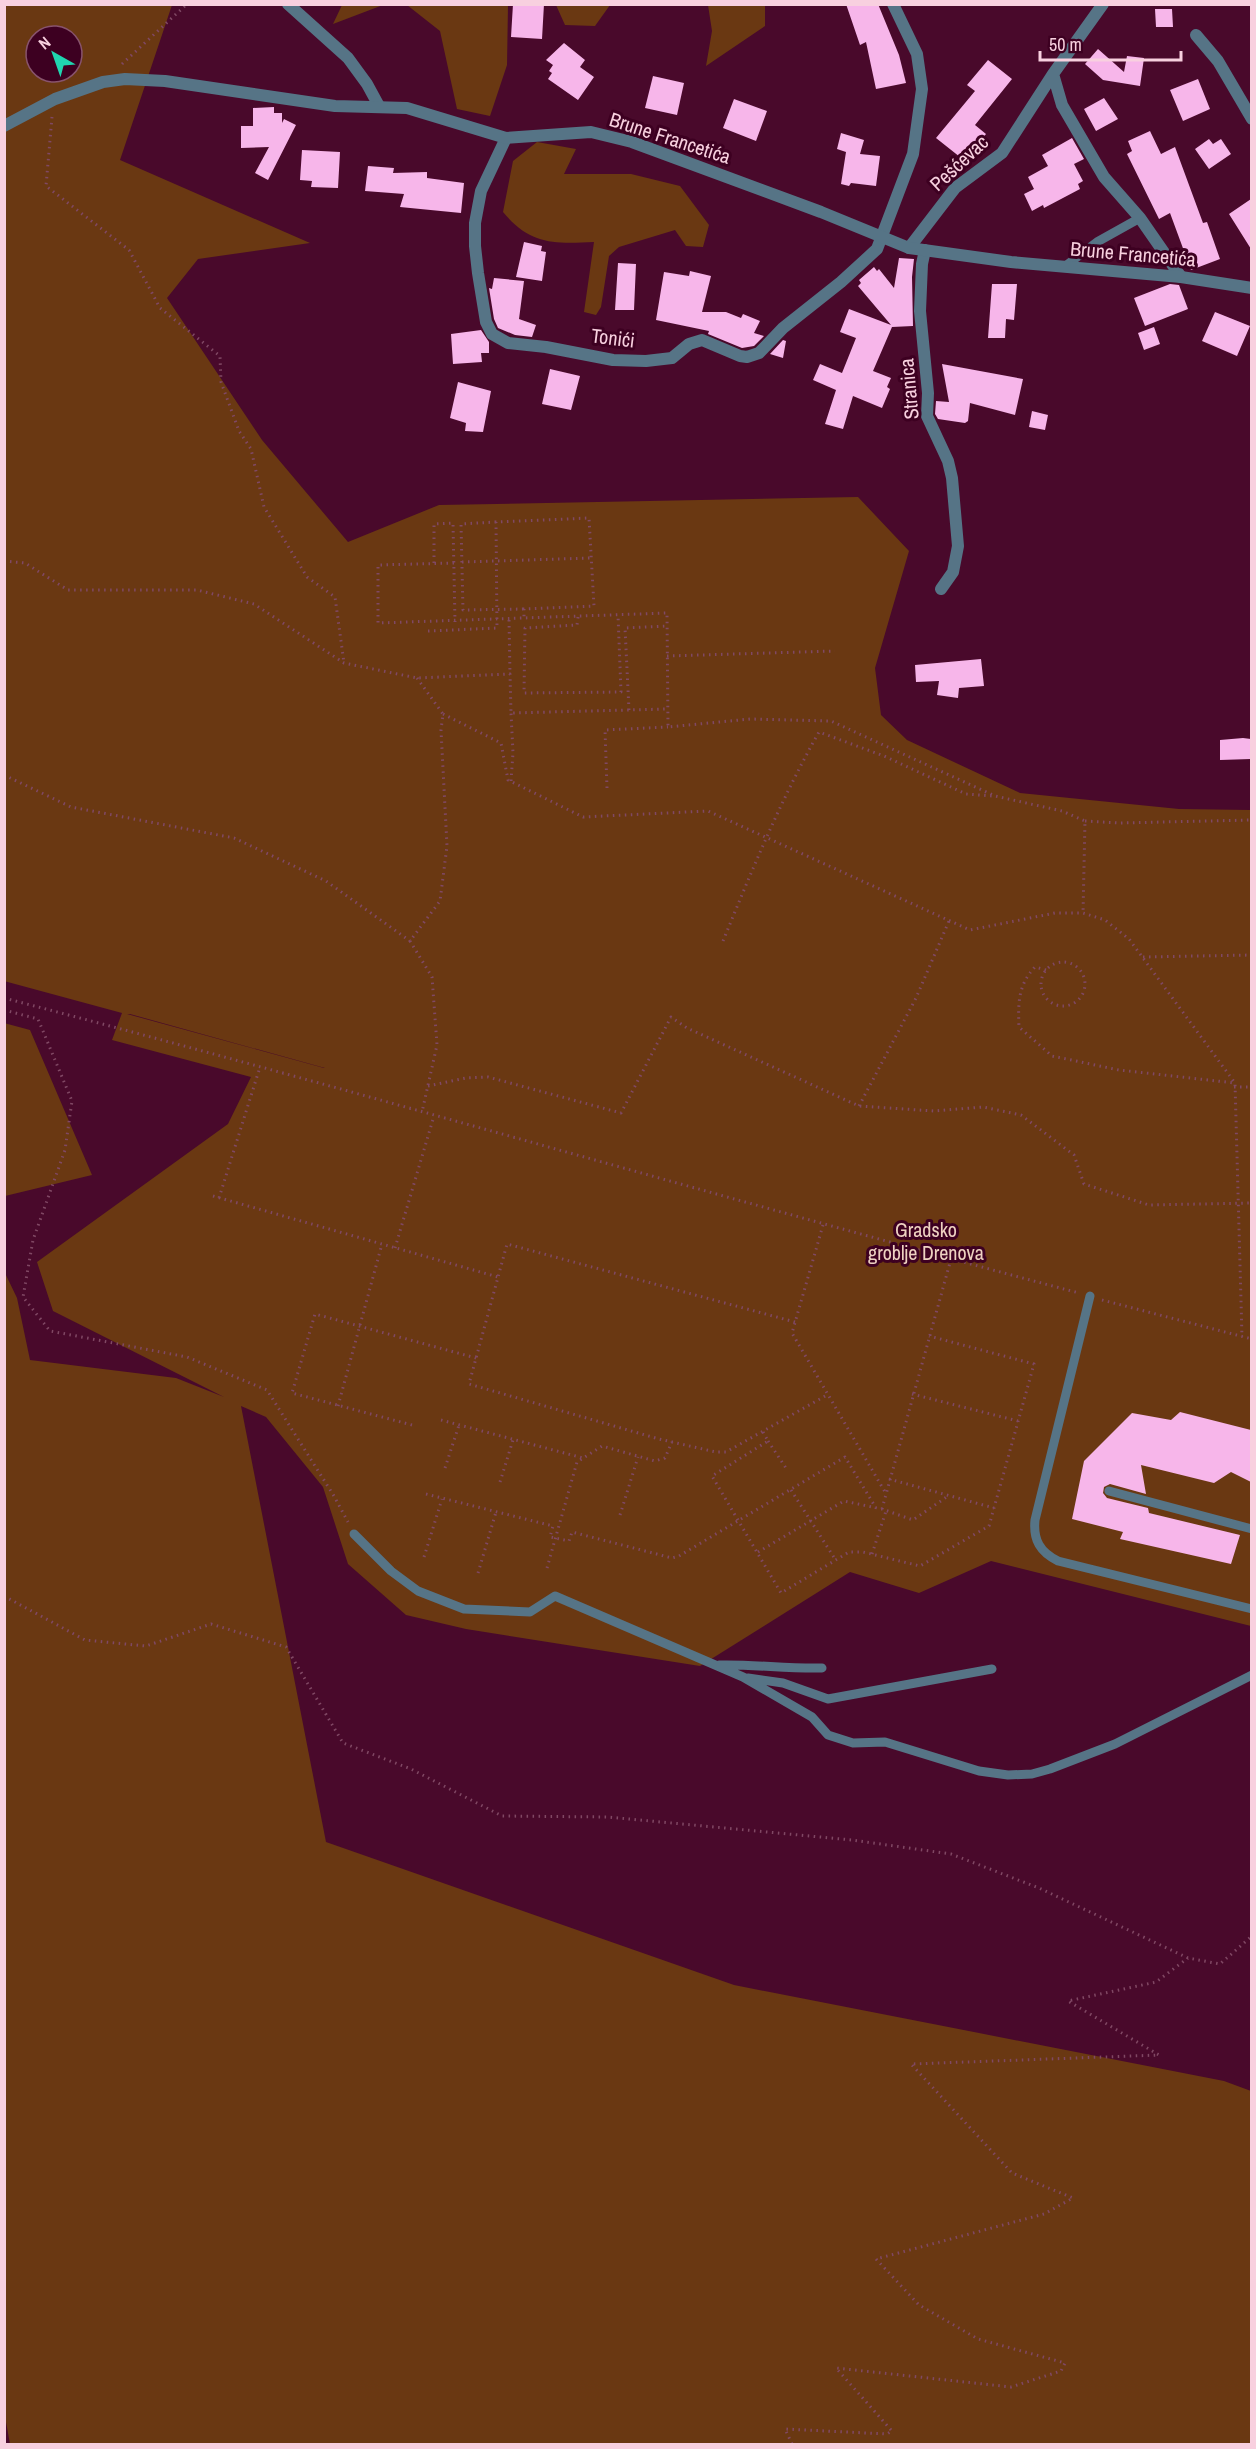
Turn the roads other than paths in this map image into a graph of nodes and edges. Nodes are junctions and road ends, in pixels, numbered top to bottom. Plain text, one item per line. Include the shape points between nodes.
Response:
1 (288, 4) edge
2 (893, 4) edge
3 (1103, 4) edge
4 (1196, 35) dead end
5 (1053, 74) junction
6 (379, 106) junction
7 (1251, 119) edge
8 (4, 126) edge
9 (506, 138) junction
10 (1140, 218) junction
11 (880, 238) junction
12 (909, 248) junction
13 (925, 250) junction
14 (1064, 267) junction
15 (1181, 277) junction
16 (1251, 288) edge
17 (941, 589) dead end
18 (1090, 1296) road end
19 (1108, 1491) dead end
20 (1251, 1529) edge
21 (354, 1534) road end
22 (1251, 1609) edge
23 (714, 1665) junction
24 (822, 1668) dead end
25 (992, 1669) dead end
26 (1251, 1675) edge
27 (743, 1677) junction

1 - 6 street via 348,58
2 - 11 street via 917,54 922,89 913,154
3 - 5 street, Pešćevac
4 - 7 street via 1218,61
5 - 10 street via 1062,105 1104,177
5 - 12 street, Pešćevac via 1002,153 955,188
6 - 8 street, Brune Francetića via 335,106 165,81 125,79 103,82 55,99
6 - 9 street, Brune Francetića via 407,108
9 - 11 street, Brune Francetića via 591,132 632,142
9 - 11 street, Tonići via 481,191 475,246 486,322 492,334 508,343 546,346 613,360 646,361 672,358 688,344 702,340 747,357 759,353 783,328 841,282 877,249
10 - 14 lane via 1096,242
10 - 15 street
11 - 12 street, Brune Francetića
12 - 13 street, Brune Francetića
13 - 14 street, Brune Francetića
13 - 17 street, Stranica via 920,311 927,416 950,470 958,546 953,572
14 - 15 street, Brune Francetića
15 - 16 street, Brune Francetića
18 - 22 lane via 1035,1520 1036,1542 1045,1555 1058,1561
19 - 20 lane
21 - 23 lane via 391,1571 418,1591 464,1609 530,1612 555,1596
23 - 24 lane
23 - 27 lane
25 - 27 lane via 828,1699 783,1683
26 - 27 lane via 1115,1744 1050,1769 1008,1775 980,1771 885,1742 853,1743 828,1735 812,1717

